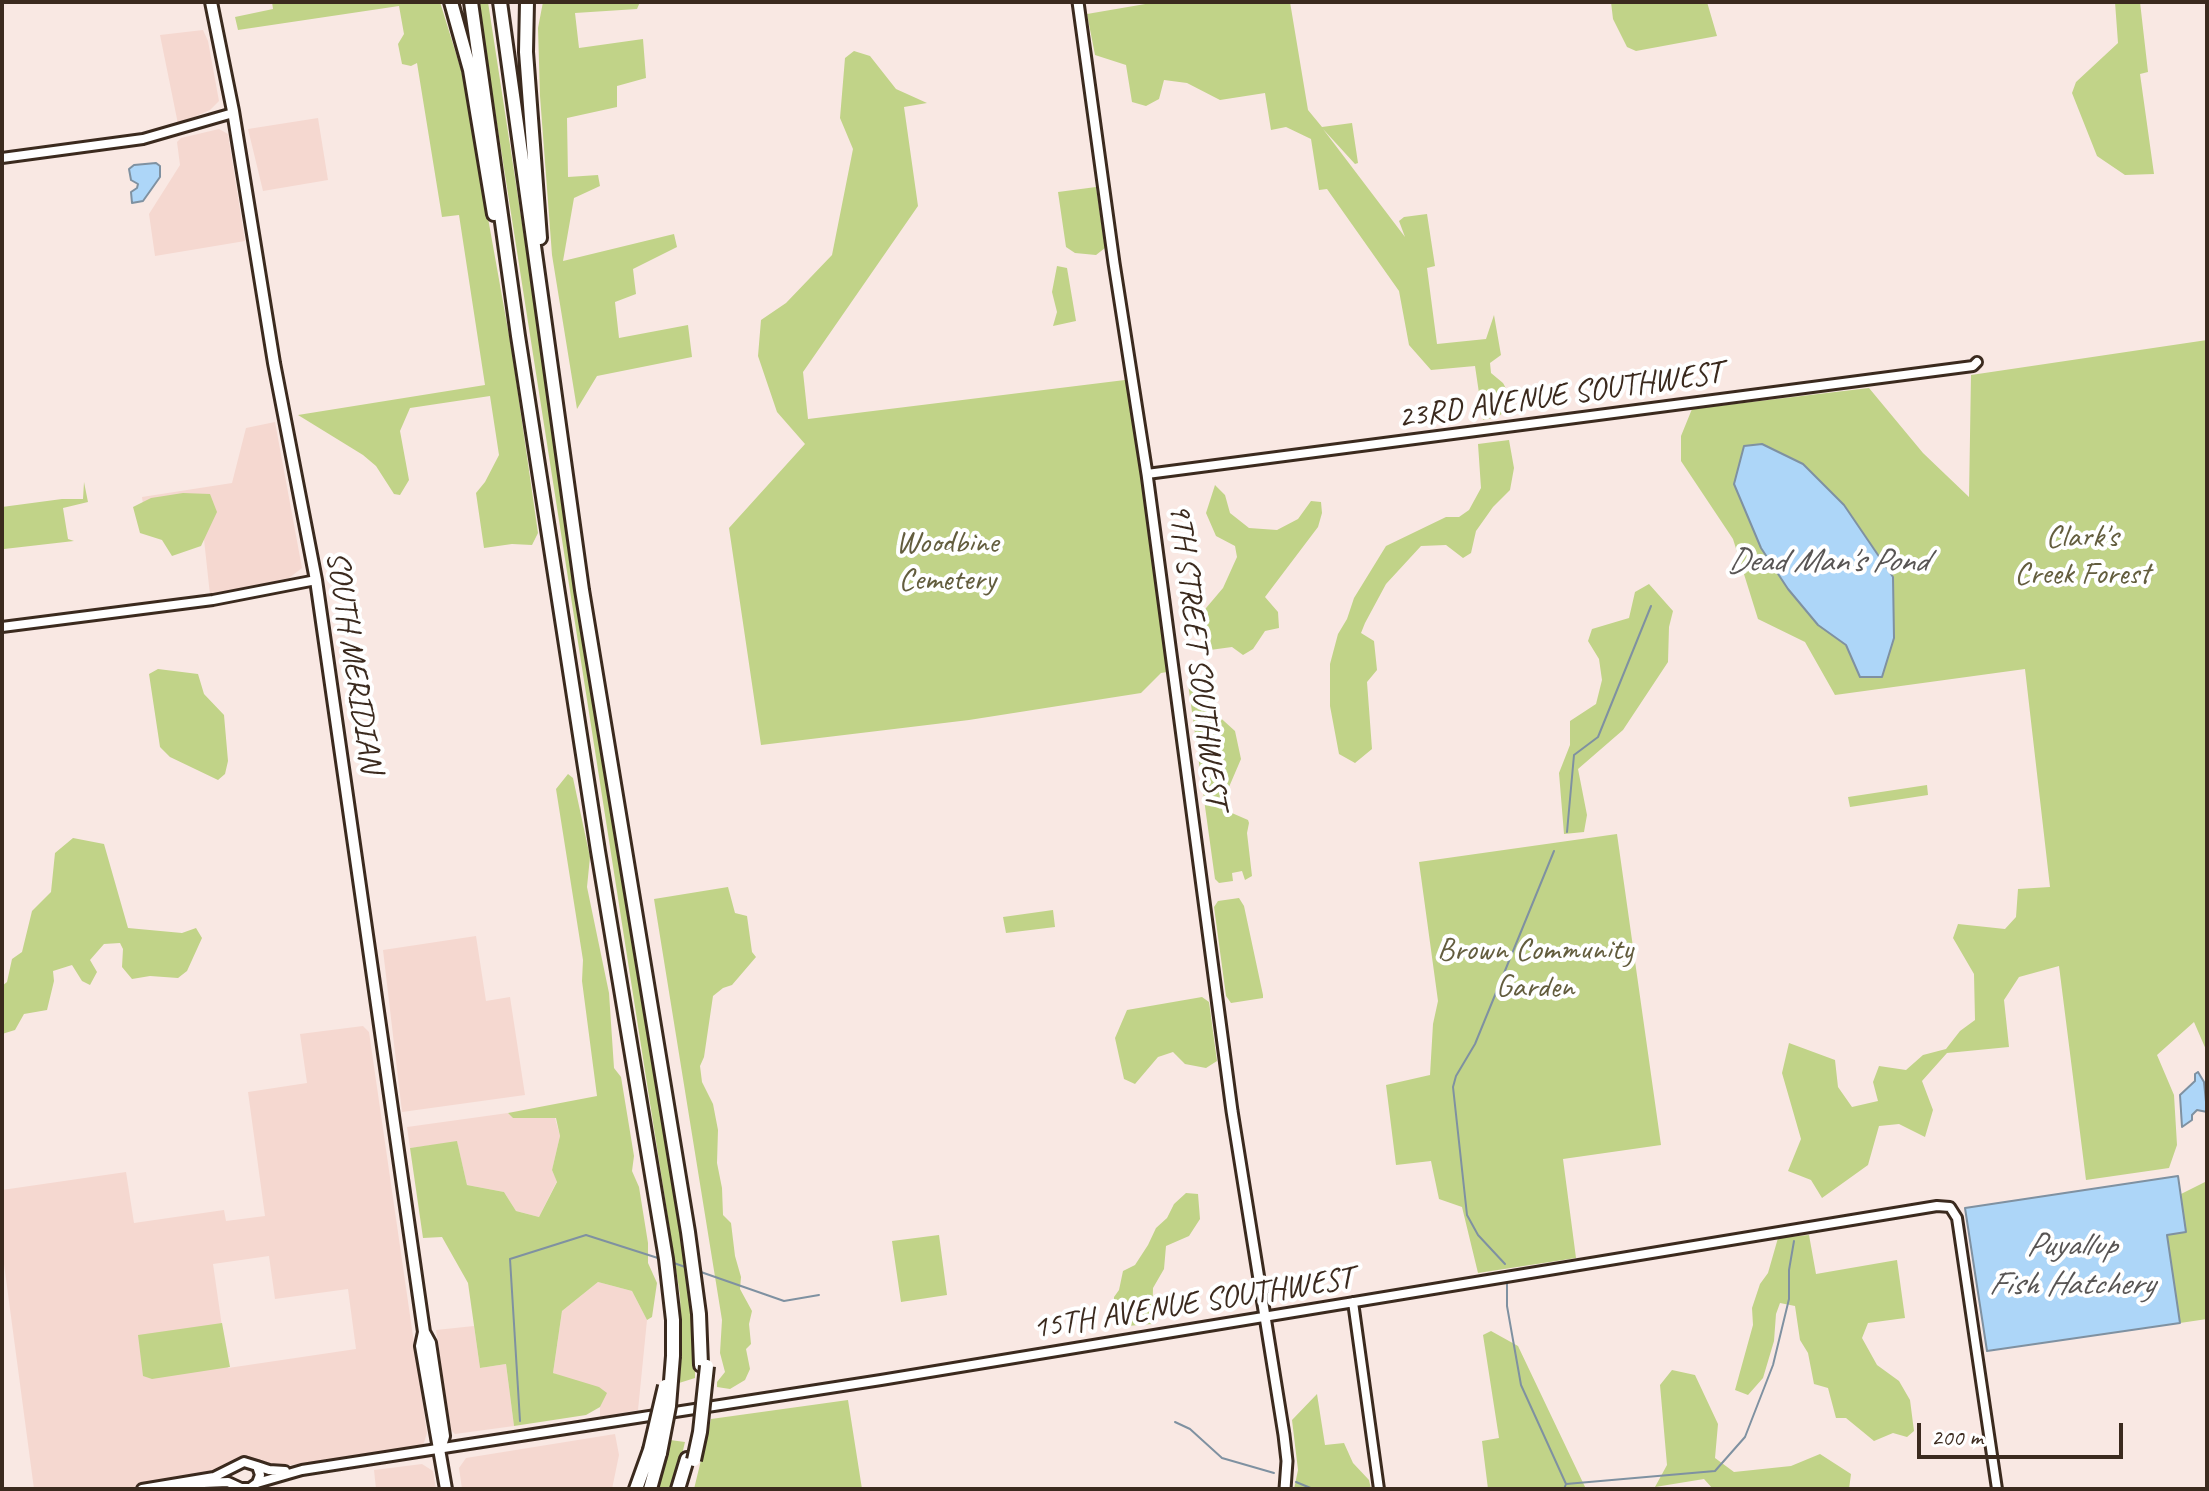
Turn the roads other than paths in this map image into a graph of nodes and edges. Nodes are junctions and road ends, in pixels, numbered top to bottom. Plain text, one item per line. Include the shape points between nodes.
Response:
1 (211, 2) edge
2 (451, 2) edge
3 (471, 2) edge
4 (500, 2) edge
5 (527, 2) edge
6 (1078, 2) edge
7 (233, 113) junction
8 (2, 158) edge
9 (545, 331) junction
10 (518, 336) junction
11 (1977, 362) dead end
12 (1147, 474) junction
13 (316, 580) junction
14 (2, 627) edge
15 (1353, 1302) junction
16 (1264, 1316) junction
17 (440, 1449) junction
18 (655, 1452) junction
19 (690, 1459) junction
20 (236, 1466) junction
21 (257, 1466) junction
22 (302, 1470) junction
23 (257, 1483) junction
24 (179, 1484) junction
25 (238, 1485) junction
26 (142, 1489) edge
27 (446, 1489) edge
28 (636, 1489) edge
29 (650, 1489) edge
30 (678, 1489) edge
31 (685, 1489) edge
32 (1285, 1489) edge
33 (1379, 1489) edge
34 (1997, 1489) edge

1 - 7 main road, SOUTH MERIDIAN
2 - 10 highway via 470,70
3 - 10 highway
4 - 9 highway
5 - 9 highway
6 - 12 main road, 9TH STREET SOUTHWEST
7 - 8 street via 143,139
7 - 13 main road, SOUTH MERIDIAN
9 - 19 highway, bridge via 699,1314 704,1366
10 - 18 highway, bridge via 673,1320 673,1356
11 - 12 street, 23RD AVENUE SOUTHWEST
12 - 16 main road, 9TH STREET SOUTHWEST
13 - 14 street via 213,600
13 - 17 main road, SOUTH MERIDIAN via 424,1332 421,1346
15 - 16 street, 15TH AVENUE SOUTHWEST
15 - 33 street
15 - 34 street, 15TH AVENUE SOUTHWEST via 1950,1207 1959,1224
16 - 17 street, 15TH AVENUE SOUTHWEST
16 - 32 main road, 9TH STREET SOUTHWEST via 1287,1461
17 - 22 street, 15TH AVENUE SOUTHWEST
17 - 27 main road, SOUTH MERIDIAN
18 - 28 highway
18 - 29 highway
19 - 30 highway
19 - 31 highway
20 - 21 street
20 - 24 street
20 - 25 street via 233,1478
21 - 22 street
21 - 23 street
22 - 23 street
23 - 25 street via 250,1488
24 - 25 street
24 - 26 street

